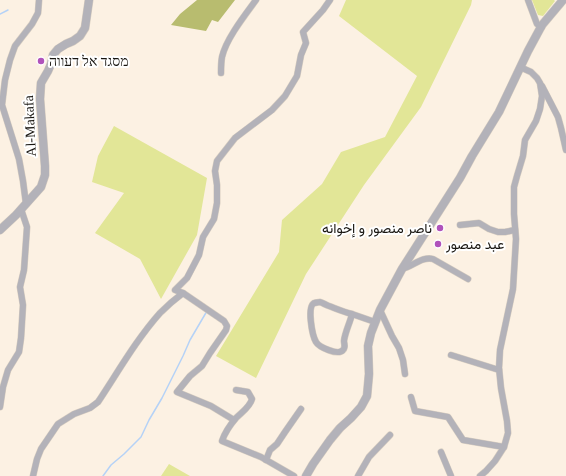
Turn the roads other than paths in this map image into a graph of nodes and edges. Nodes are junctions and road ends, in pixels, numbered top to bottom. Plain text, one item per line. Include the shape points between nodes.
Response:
1 (39, 0) edge
2 (89, 0) edge
3 (256, 0) edge
4 (330, 0) edge
5 (528, 0) edge
6 (563, 0) edge
7 (542, 27) junction
8 (520, 67) junction
9 (221, 73) dead end
10 (540, 83) junction
11 (1, 105) edge
12 (566, 150) edge
13 (24, 207) junction
14 (460, 225) dead end
15 (0, 230) edge
16 (515, 230) junction
17 (402, 269) junction
18 (468, 279) dead end
19 (183, 293) junction
20 (380, 310) junction
21 (352, 314) junction
22 (375, 322) junction
23 (451, 355) dead end
24 (499, 370) junction
25 (405, 374) dead end
26 (236, 390) dead end
27 (410, 397) dead end
28 (0, 406) edge
29 (301, 409) dead end
30 (234, 420) junction
31 (390, 435) dead end
32 (504, 447) junction
33 (441, 452) dead end
34 (266, 460) junction
35 (361, 475) edge
36 (33, 476) edge
37 (294, 476) edge
38 (306, 476) edge
39 (451, 476) edge
40 (480, 476) edge

1 - 11 street via 38,13 15,46
2 - 13 street, Al-Makafa via 85,28 80,36 52,55 51,64 41,83 45,175 41,187
3 - 9 street via 229,40 222,57
4 - 19 street via 303,32 306,43 297,76 285,96 272,110 235,138 217,160 217,203 214,219 203,237 199,255 187,278 176,290
5 - 7 street via 537,24
6 - 7 street
7 - 8 street
8 - 10 street via 531,72
8 - 17 street via 499,112
10 - 12 street via 558,117
10 - 16 street via 540,109 525,140 514,187
11 - 13 street via 19,159
13 - 15 street, Al-Makafa
13 - 28 street via 27,227 24,270 20,287 23,305 21,338 19,352 8,370 3,386
14 - 16 street via 479,223 498,232
16 - 24 street via 513,289 500,350
17 - 18 street via 428,258
17 - 20 street
19 - 30 street via 224,321 227,326 202,366 177,392 211,406
19 - 36 street via 160,313 98,402 58,424 41,449
20 - 22 street
20 - 25 street via 399,348
21 - 21 street via 315,302 311,311 311,325 316,342 332,351 343,350
21 - 22 street
22 - 38 street via 368,346 370,374 367,396 361,407 330,440
23 - 24 street
24 - 32 street via 508,433
26 - 30 street via 248,392 252,399 251,404
27 - 32 street via 415,411 448,417 463,440
29 - 34 street via 270,450
30 - 34 street via 222,441
31 - 35 street via 369,458
32 - 40 street
33 - 39 street
34 - 37 street

